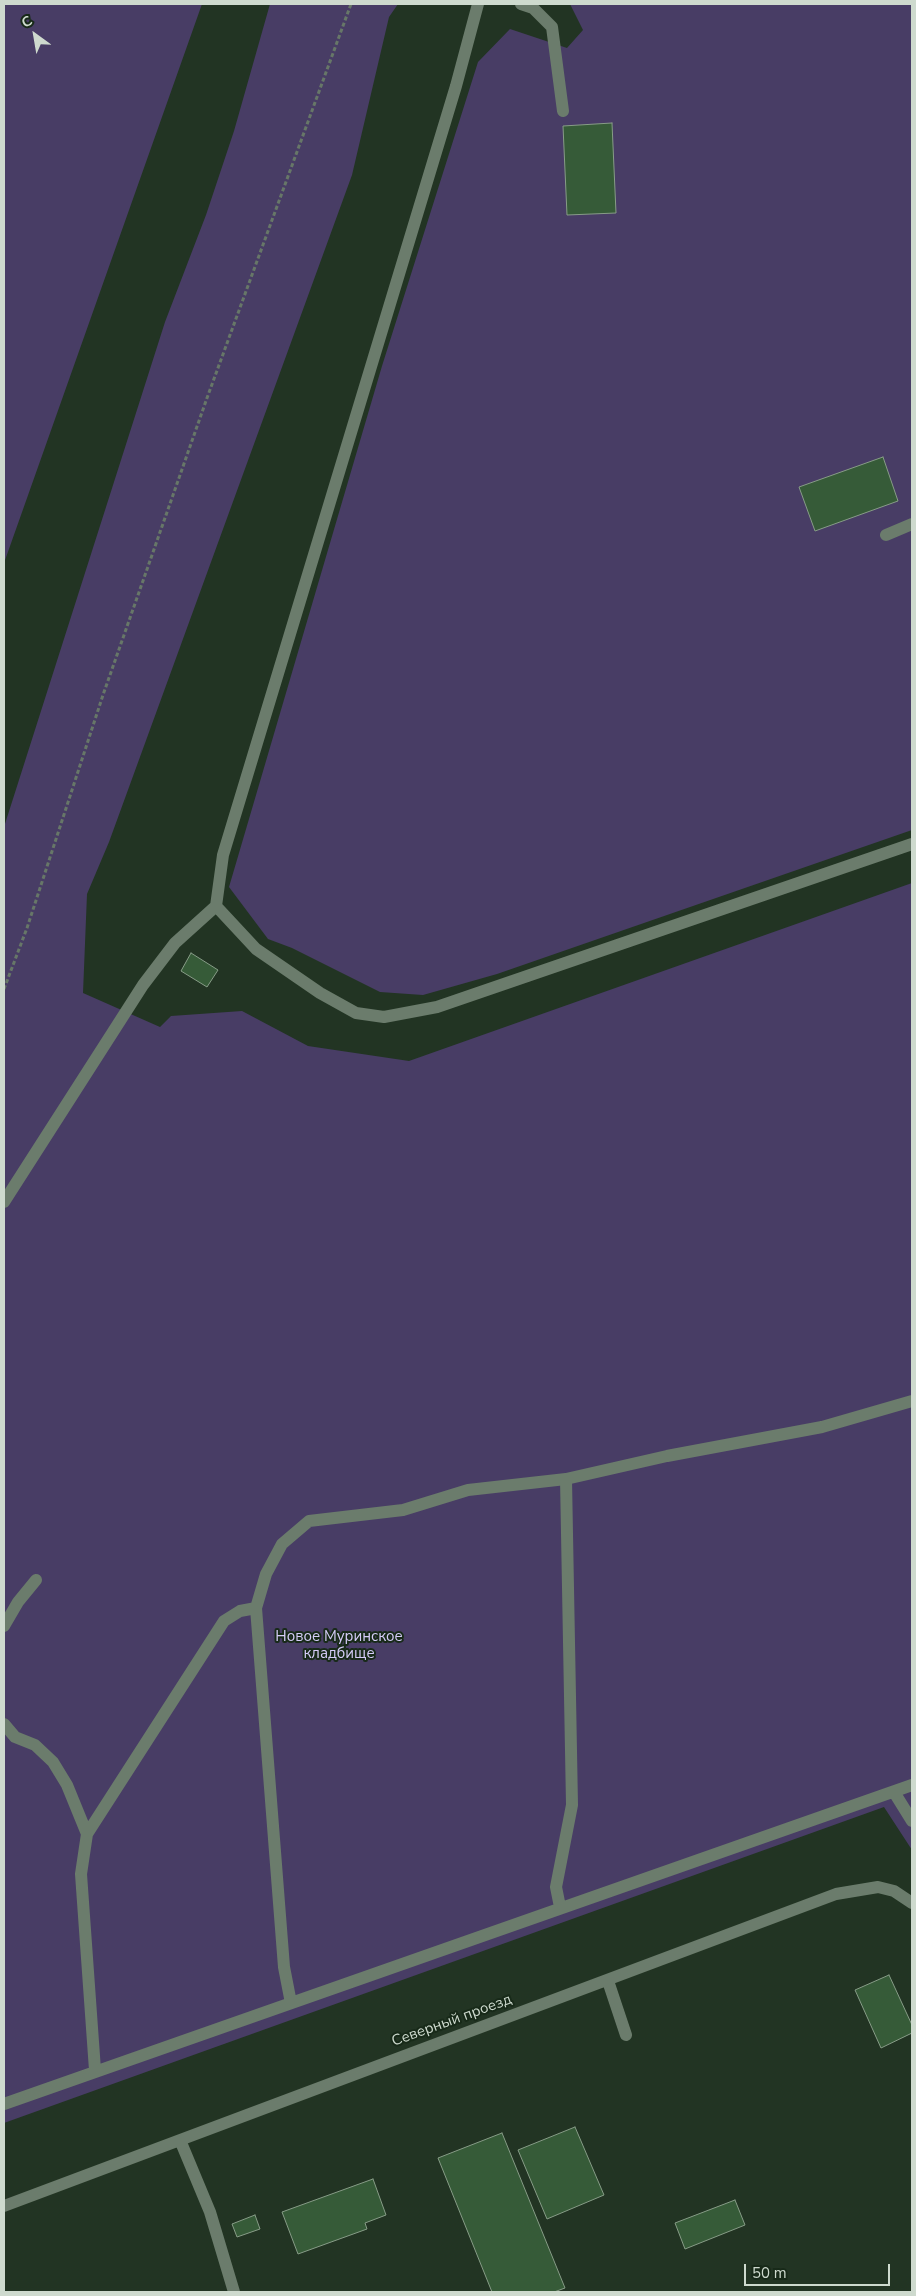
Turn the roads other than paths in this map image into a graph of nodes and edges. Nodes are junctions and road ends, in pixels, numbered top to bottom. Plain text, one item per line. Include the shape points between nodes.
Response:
1 (478, 4) edge
2 (521, 4) edge
3 (563, 111) dead end
4 (912, 524) edge
5 (886, 535) dead end
6 (912, 844) edge
7 (216, 906) junction
8 (4, 1202) edge
9 (912, 1400) edge
10 (566, 1479) junction
11 (36, 1580) dead end
12 (256, 1608) junction
13 (4, 1626) edge
14 (4, 1724) edge
15 (912, 1785) edge
16 (894, 1792) junction
17 (912, 1821) edge
18 (86, 1834) junction
19 (912, 1903) edge
20 (560, 1907) junction
21 (608, 1981) junction
22 (291, 2003) junction
23 (626, 2035) dead end
24 (96, 2070) junction
25 (4, 2104) edge
26 (180, 2140) junction
27 (4, 2206) edge
28 (234, 2292) edge

1 - 7 street via 223,855
2 - 3 street via 533,8 552,27
4 - 5 street
6 - 7 street via 437,1007 384,1017 356,1014 320,993 256,949
7 - 8 street via 174,943 143,985
9 - 10 street via 822,1427
10 - 12 street via 468,1490 403,1510 309,1521 282,1544 266,1574
10 - 20 street via 572,1805 556,1887
11 - 13 street
12 - 18 street via 240,1611 224,1621
12 - 22 street via 284,1968
14 - 18 street via 15,1737 35,1746 53,1762 67,1785
15 - 16 street
16 - 17 street
16 - 20 street
18 - 24 street via 81,1874
19 - 21 street, Северный проезд via 878,1887 836,1894
20 - 22 street
21 - 23 street
21 - 26 street, Северный проезд
22 - 24 street
24 - 25 street
26 - 27 street, Северный проезд
26 - 28 street via 210,2212

